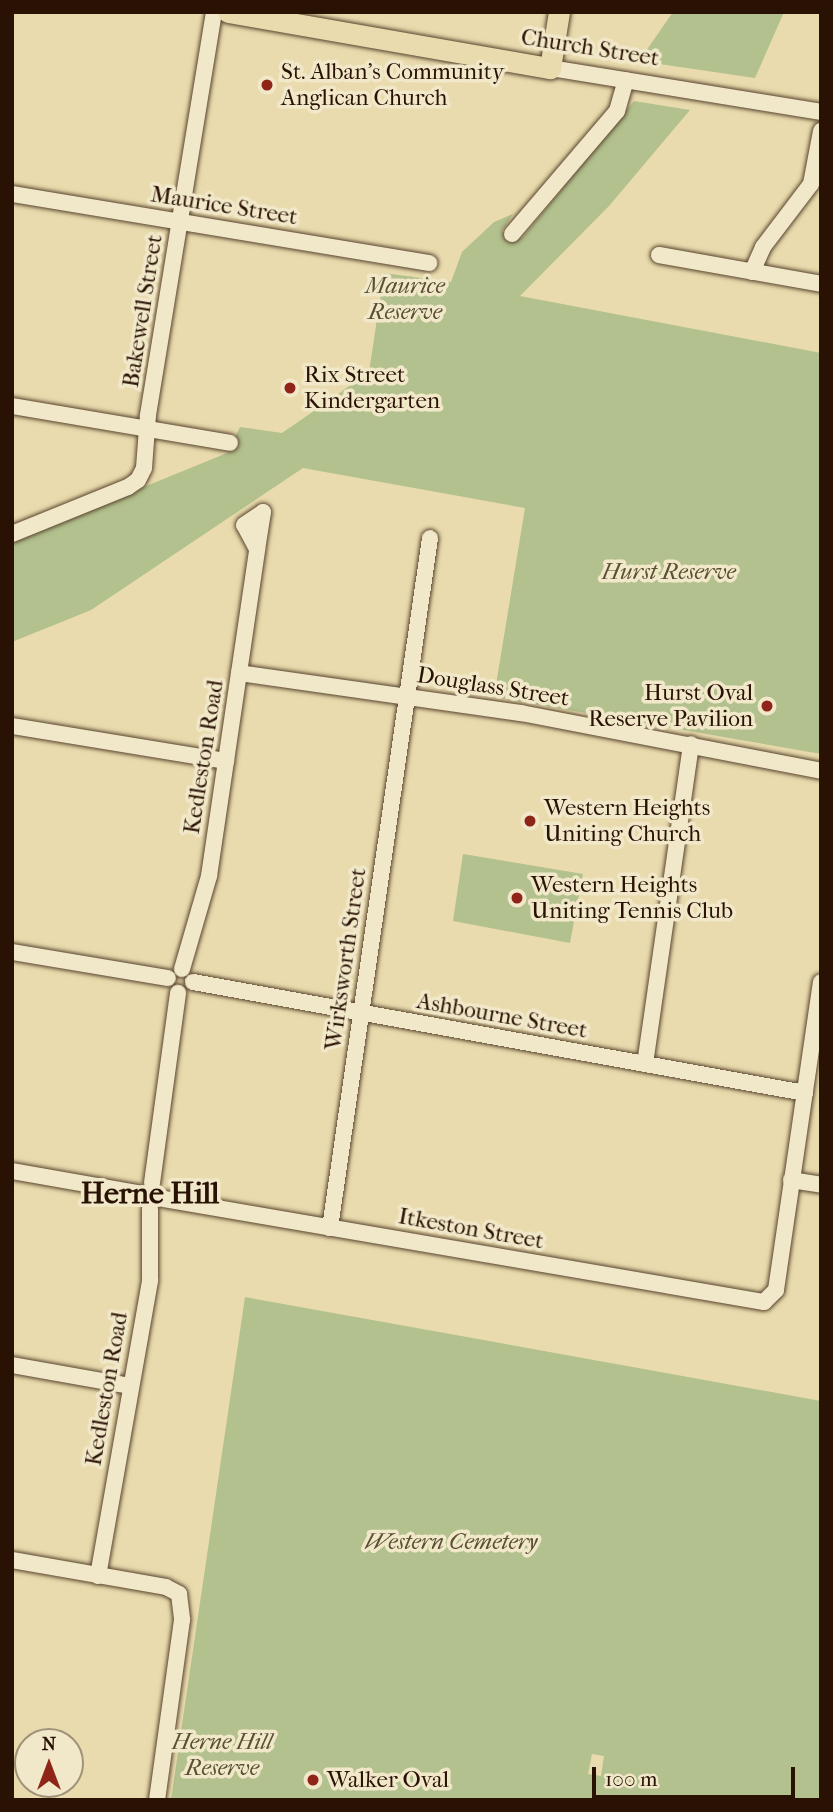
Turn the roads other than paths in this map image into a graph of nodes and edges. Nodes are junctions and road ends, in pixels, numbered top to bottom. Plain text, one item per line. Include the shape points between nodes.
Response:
1 (214, 12) edge
2 (559, 12) edge
3 (238, 13) edge
4 (550, 68) junction
5 (626, 80) junction
6 (821, 112) edge
7 (821, 131) edge
8 (12, 194) edge
9 (181, 221) junction
10 (512, 234) dead end
11 (659, 255) dead end
12 (429, 263) dead end
13 (752, 272) junction
14 (821, 284) edge
15 (12, 406) edge
16 (148, 428) junction
17 (230, 443) dead end
18 (12, 534) edge
19 (430, 538) dead end
20 (257, 549) dead end
21 (239, 673) junction
22 (407, 696) junction
23 (12, 726) edge
24 (691, 744) junction
25 (226, 761) junction
26 (821, 771) edge
27 (12, 952) edge
28 (188, 975) junction
29 (168, 978) junction
30 (820, 992) edge
31 (178, 993) junction
32 (361, 1014) junction
33 (645, 1064) junction
34 (804, 1093) junction
35 (12, 1171) edge
36 (791, 1180) junction
37 (152, 1183) junction
38 (821, 1185) edge
39 (137, 1193) junction
40 (164, 1199) junction
41 (149, 1209) junction
42 (330, 1228) junction
43 (12, 1365) edge
44 (130, 1386) junction
45 (12, 1560) edge
46 (98, 1576) junction
47 (157, 1800) edge

1 - 9 street, Bakewell Street
2 - 4 main road
3 - 4 main road, Church Street
4 - 5 street, Church Street
5 - 6 street, Church Street
5 - 10 street via 617,111
7 - 13 street via 811,184 763,247
8 - 9 street, Maurice Street
9 - 12 street, Maurice Street
9 - 16 street, Bakewell Street
11 - 13 street
13 - 14 street
15 - 16 street
16 - 17 street
16 - 18 street, Bakewell Street via 146,463 136,482
19 - 22 street, Wirksworth Street
20 - 21 street, Kedleston Road
21 - 22 street, Douglass Street
21 - 25 street, Kedleston Road
22 - 24 street, Douglass Street
22 - 32 street, Wirksworth Street
23 - 25 street
24 - 26 street, Douglass Street
24 - 33 street
25 - 28 street, Kedleston Road
27 - 29 street
28 - 29 street via 176,969
28 - 31 street via 190,989
28 - 32 street, Ashbourne Street
29 - 31 street
30 - 34 street
31 - 37 street
32 - 33 street, Ashbourne Street
32 - 42 street, Wirksworth Street
33 - 34 street, Ashbourne Street
34 - 36 street
35 - 39 street
36 - 38 street
36 - 42 street, Itkeston Street via 776,1290 759,1303
37 - 39 street via 144,1184
37 - 40 street via 160,1186
39 - 41 street via 141,1206
40 - 41 street via 160,1206
40 - 42 street, Itkeston Street
41 - 44 street, Kedleston Road via 150,1280
43 - 44 street
44 - 46 street, Kedleston Road
45 - 46 street
46 - 47 street via 166,1587 182,1601

